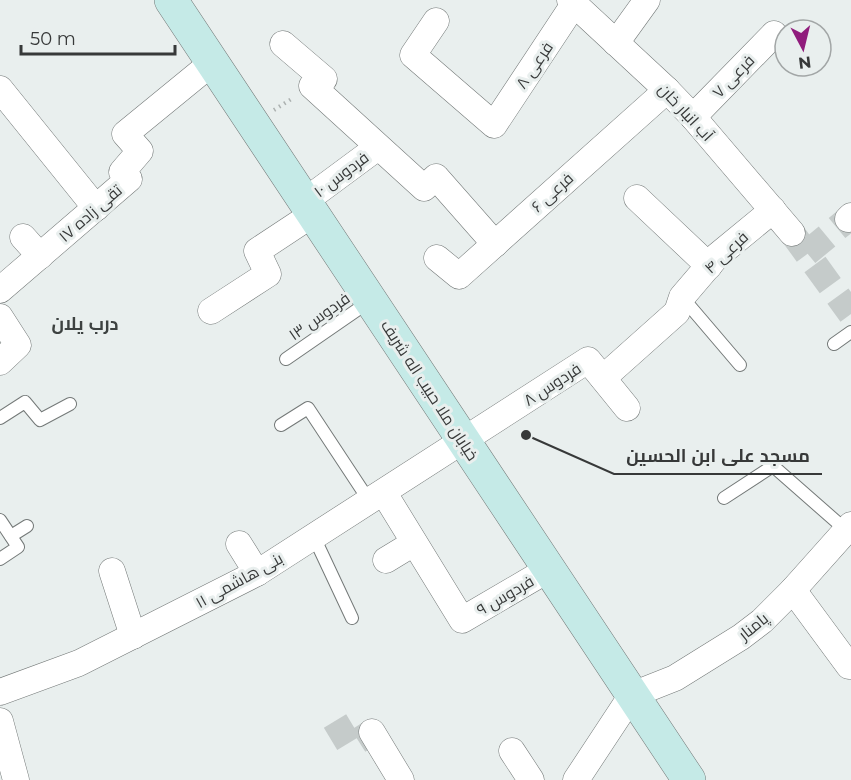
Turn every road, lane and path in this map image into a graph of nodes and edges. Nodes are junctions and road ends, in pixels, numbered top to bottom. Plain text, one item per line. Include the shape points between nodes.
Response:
1 (171, 0) edge
2 (647, 0) edge
3 (572, 2) edge
4 (436, 21) dead end
5 (773, 35) edge
6 (616, 43) junction
7 (283, 44) dead end
8 (213, 62) junction
9 (312, 86) junction
10 (0, 89) edge
11 (667, 90) junction
12 (693, 117) junction
13 (254, 124) junction
14 (378, 147) junction
15 (637, 198) dead end
16 (96, 208) junction
17 (309, 208) junction
18 (773, 210) junction
19 (792, 233) tunnel mouth
20 (23, 237) dead end
21 (495, 244) junction
22 (40, 256) junction
23 (437, 258) dead end
24 (709, 266) junction
25 (0, 290) edge
26 (682, 297) junction
27 (371, 300) junction
28 (211, 311) dead end
29 (0, 318) edge
30 (851, 332) edge
31 (834, 344) dead end
32 (286, 359) dead end
33 (0, 362) edge
34 (740, 365) dead end
35 (603, 378) junction
36 (70, 404) dead end
37 (627, 408) dead end
38 (0, 418) edge
39 (281, 425) dead end
40 (464, 441) junction
41 (377, 497) junction
42 (724, 498) dead end
43 (0, 520) edge
44 (27, 526) dead end
45 (849, 528) edge
46 (11, 536) junction
47 (314, 537) junction
48 (414, 543) junction
49 (239, 544) dead end
50 (0, 559) edge
51 (386, 560) dead end
52 (549, 569) junction
53 (112, 571) dead end
54 (257, 573) junction
55 (793, 590) junction
56 (352, 618) dead end
57 (133, 636) junction
58 (849, 666) dead end
59 (0, 692) edge
60 (632, 695) junction
61 (0, 722) edge
62 (372, 732) dead end
63 (4, 751) edge
64 (512, 751) dead end
65 (16, 780) edge
66 (401, 780) edge
67 (531, 780) edge
68 (576, 780) edge
69 (689, 780) edge

1 - 8 main road, خیابان ملا حبیب اله شریف
2 - 6 street
3 - 4 street, فرعی ۸ via 494,125 413,56
3 - 6 street, آب انبار خان
5 - 12 street, فرعی ۷
6 - 11 street, آب انبار خان
7 - 9 street via 324,79
8 - 13 main road, خیابان ملا حبیب اله شریف
8 - 16 street, تقی زاده ۱۷ via 125,135 140,151 122,172 129,179
9 - 13 path
9 - 14 street
10 - 16 street
11 - 12 street, آب انبار خان
11 - 21 street, فرعی ۶
12 - 18 street, آب انبار خان
13 - 17 main road, خیابان ملا حبیب اله شریف
14 - 17 street, فردوس ۱۰
14 - 21 street via 424,188 436,177
15 - 24 street
16 - 22 street, تقی زاده ۱۷
17 - 27 main road, خیابان ملا حبیب اله شریف
17 - 28 street, فردوس ۱۰ via 257,251 268,274
18 - 19 street, آب انبار خان
18 - 24 street, فرعی ۴
20 - 22 street
21 - 23 street, فرعی ۶ via 459,276
22 - 25 street, تقی زاده ۱۷
24 - 26 street, فرعی ۴
26 - 34 lane
26 - 35 street, فرعی ۴ via 677,312
27 - 32 lane, فردوس ۱۳
27 - 40 main road, خیابان ملا حبیب اله شریف
29 - 33 street via 18,345
30 - 31 lane
35 - 37 street, فردوس ۸
35 - 40 street, فردوس ۸ via 588,360
36 - 38 lane via 40,420 25,402
39 - 41 lane via 308,408
40 - 41 street, بنی هاشمی ۱۱
40 - 52 main road, خیابان ملا حبیب اله شریف
41 - 47 street, بنی هاشمی ۱۱
41 - 48 street
42 - 45 lane via 773,466
43 - 46 lane
44 - 46 lane
45 - 55 street, پامنار
46 - 50 lane via 18,547
47 - 54 street, بنی هاشمی ۱۱
47 - 56 lane
48 - 51 street
48 - 52 street, فردوس ۹ via 462,620
49 - 54 street
52 - 60 main road, خیابان ملا حبیب اله شریف
53 - 57 street
54 - 57 street, بنی هاشمی ۱۱
55 - 58 street
55 - 60 street, پامنار via 741,637 675,678
57 - 59 street, بنی هاشمی ۱۱ via 79,663
60 - 68 street
60 - 69 main road, خیابان ملا حبیب اله شریف
61 - 63 street
62 - 66 street
63 - 65 street
64 - 67 street

